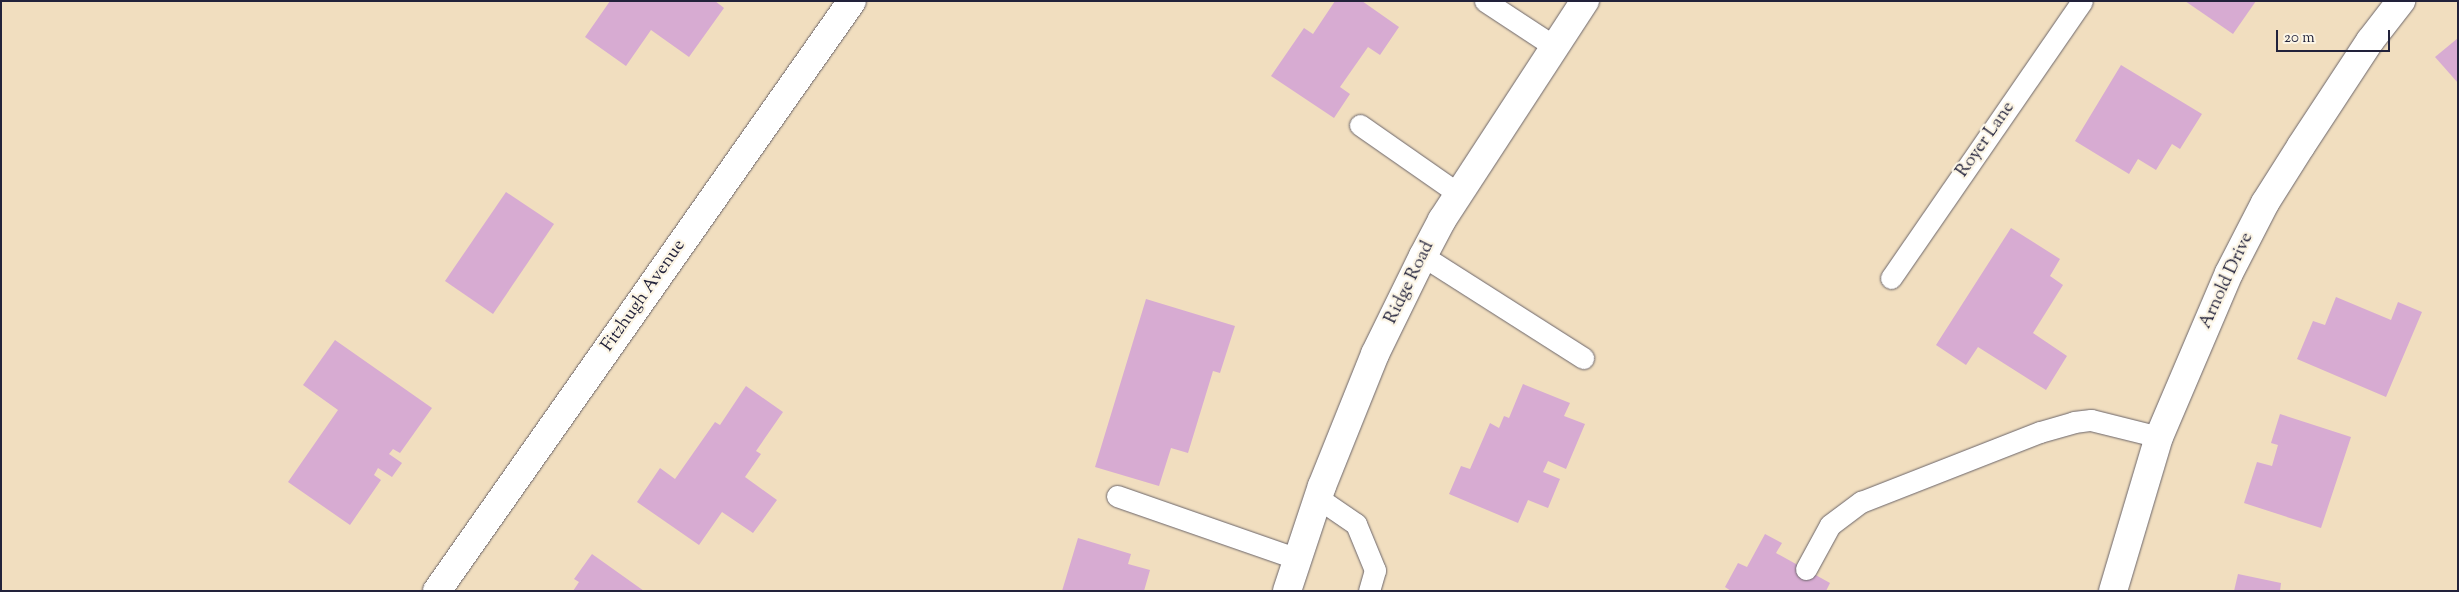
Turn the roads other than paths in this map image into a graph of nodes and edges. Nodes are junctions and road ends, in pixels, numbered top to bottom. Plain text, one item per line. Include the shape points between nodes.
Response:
1 (852, 1) edge
2 (1485, 1) edge
3 (1585, 1) edge
4 (2082, 1) edge
5 (2401, 1) edge
6 (1555, 46) junction
7 (1360, 125) dead end
8 (1459, 194) junction
9 (1423, 256) junction
10 (1891, 278) dead end
11 (1583, 358) dead end
12 (2159, 437) junction
13 (1117, 496) dead end
14 (1318, 498) junction
15 (1298, 558) junction
16 (1806, 569) dead end
17 (437, 591) edge
18 (1287, 591) edge
19 (1369, 591) edge
20 (2113, 591) edge

1 - 17 street, Fitzhugh Avenue
2 - 6 lane
3 - 6 street, Ridge Road
4 - 10 lane, Royer Lane
5 - 12 street, Arnold Drive via 2370,41 2265,203 2229,273
6 - 8 street, Ridge Road
7 - 8 lane
8 - 9 street, Ridge Road
9 - 11 lane
9 - 14 street, Ridge Road via 1375,354
12 - 16 lane via 2091,420 2040,432 1861,502 1830,525
12 - 20 street, Arnold Drive
13 - 15 lane
14 - 15 street, Ridge Road
14 - 19 lane via 1356,524 1375,570
15 - 18 street, Ridge Road

